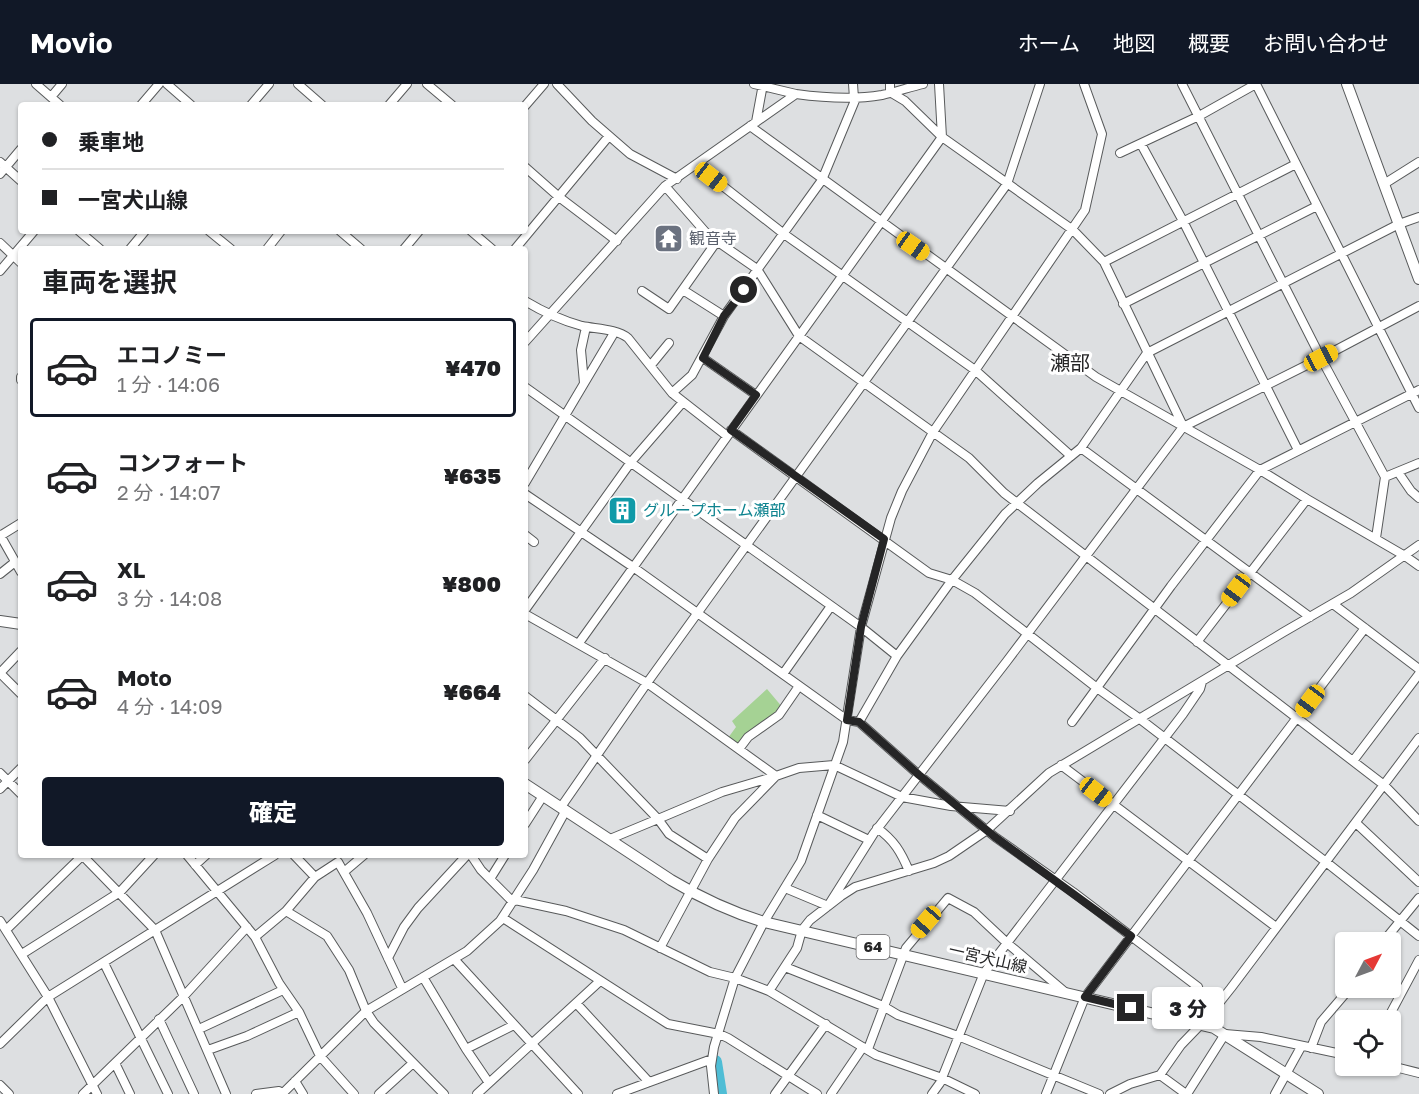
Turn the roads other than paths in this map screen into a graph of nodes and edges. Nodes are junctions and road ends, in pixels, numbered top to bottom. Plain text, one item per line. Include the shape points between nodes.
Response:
1 (36, 84) edge
2 (62, 84) edge
3 (159, 84) edge
4 (167, 84) edge
5 (269, 84) edge
6 (298, 84) edge
7 (407, 84) edge
8 (427, 84) edge
9 (544, 84) edge
10 (556, 84) edge
11 (854, 84) edge
12 (923, 84) edge
13 (939, 84) edge
14 (1040, 84) edge
15 (1084, 84) edge
16 (1182, 84) edge
17 (1256, 84) edge
18 (1347, 84) edge
19 (760, 85) edge
20 (890, 88) edge
21 (796, 94) junction
22 (51, 97) junction
23 (855, 98) junction
24 (56, 102) edge
25 (144, 102) edge
26 (188, 102) edge
27 (254, 102) edge
28 (319, 102) edge
29 (392, 102) edge
30 (448, 102) edge
31 (528, 103) edge
32 (1199, 116) junction
33 (753, 124) junction
34 (609, 136) junction
35 (942, 137) junction
36 (1141, 144) junction
37 (18, 152) edge
38 (1120, 153) dead end
39 (1419, 162) edge
40 (696, 165) junction
41 (1296, 165) junction
42 (2, 168) edge
43 (528, 170) edge
44 (677, 178) junction
45 (18, 179) edge
46 (822, 180) junction
47 (1007, 184) junction
48 (1384, 184) junction
49 (665, 186) junction
50 (1239, 193) junction
51 (559, 197) junction
52 (1317, 206) junction
53 (1419, 217) edge
54 (1183, 221) junction
55 (881, 223) junction
56 (1399, 224) junction
57 (1073, 230) junction
58 (528, 233) edge
59 (32, 234) edge
60 (82, 234) edge
61 (142, 234) edge
62 (213, 234) edge
63 (279, 234) edge
64 (344, 234) edge
65 (416, 234) edge
66 (474, 234) edge
67 (527, 234) edge
68 (784, 234) junction
69 (1260, 235) junction
70 (617, 241) junction
71 (717, 241) junction
72 (0, 243) edge
73 (22, 246) edge
74 (96, 246) edge
75 (132, 246) edge
76 (227, 246) edge
77 (269, 246) edge
78 (358, 246) edge
79 (406, 246) edge
80 (488, 246) edge
81 (517, 246) edge
82 (18, 250) edge
83 (1342, 253) junction
84 (14, 255) junction
85 (18, 260) edge
86 (1104, 262) junction
87 (1204, 263) junction
88 (946, 269) junction
89 (757, 270) junction
90 (0, 271) edge
91 (842, 276) junction
92 (1419, 279) edge
93 (1284, 284) junction
94 (683, 290) junction
95 (642, 291) dead end
96 (528, 303) edge
97 (1123, 304) junction
98 (1419, 306) edge
99 (1228, 312) junction
100 (549, 316) junction
101 (724, 316) junction
102 (1013, 318) junction
103 (907, 323) junction
104 (586, 327) junction
105 (1379, 327) junction
106 (614, 333) junction
107 (799, 336) junction
108 (528, 339) edge
109 (669, 343) dead end
110 (1147, 353) junction
111 (703, 358) junction
112 (1321, 358) junction
113 (651, 365) junction
114 (975, 370) junction
115 (584, 384) junction
116 (864, 384) junction
117 (1266, 385) junction
118 (528, 389) edge
119 (1121, 391) junction
120 (1415, 392) edge
121 (672, 393) junction
122 (756, 395) junction
123 (683, 402) junction
124 (1419, 408) edge
125 (565, 415) junction
126 (1356, 422) junction
127 (1183, 427) junction
128 (933, 432) junction
129 (729, 433) junction
130 (1082, 448) junction
131 (1298, 450) junction
132 (1071, 456) junction
133 (631, 462) junction
134 (1419, 463) edge
135 (528, 465) edge
136 (534, 468) junction
137 (1260, 470) junction
138 (1398, 472) junction
139 (797, 476) junction
140 (1384, 477) junction
141 (528, 478) edge
142 (1136, 489) junction
143 (528, 496) edge
144 (1419, 498) edge
145 (682, 499) junction
146 (1307, 499) junction
147 (1017, 503) junction
148 (18, 526) edge
149 (581, 531) junction
150 (0, 536) edge
151 (528, 537) edge
152 (1376, 538) junction
153 (884, 539) junction
154 (1206, 541) junction
155 (534, 542) dead end
156 (747, 545) junction
157 (1419, 545) edge
158 (1085, 556) junction
159 (1405, 556) junction
160 (15, 562) junction
161 (1419, 566) edge
162 (18, 567) edge
163 (633, 567) junction
164 (1249, 573) junction
165 (0, 574) edge
166 (952, 580) junction
167 (1333, 604) junction
168 (831, 606) junction
169 (528, 608) edge
170 (1155, 609) junction
171 (528, 614) edge
172 (698, 614) junction
173 (1310, 617) junction
174 (0, 621) edge
175 (18, 624) edge
176 (861, 627) junction
177 (1365, 628) junction
178 (1026, 634) junction
179 (1197, 642) junction
180 (579, 643) junction
181 (18, 654) edge
182 (897, 656) junction
183 (605, 658) junction
184 (1229, 666) junction
185 (1419, 669) edge
186 (0, 673) edge
187 (783, 674) junction
188 (1419, 674) edge
189 (1202, 682) junction
190 (647, 683) junction
191 (799, 686) junction
192 (1097, 688) junction
193 (18, 691) edge
194 (528, 698) edge
195 (1298, 718) junction
196 (557, 719) junction
197 (1140, 719) junction
198 (847, 720) junction
199 (859, 722) junction
200 (1072, 722) dead end
201 (1165, 738) junction
202 (1419, 738) edge
203 (739, 749) junction
204 (528, 756) edge
205 (596, 756) junction
206 (1353, 761) junction
207 (834, 765) junction
208 (1062, 765) junction
209 (18, 771) edge
210 (0, 772) edge
211 (919, 775) junction
212 (776, 776) junction
213 (8, 781) junction
214 (1384, 785) junction
215 (528, 786) edge
216 (0, 789) edge
217 (18, 791) edge
218 (1239, 795) junction
219 (543, 796) junction
220 (902, 797) junction
221 (1113, 805) junction
222 (959, 807) junction
223 (563, 809) junction
224 (1010, 810) junction
225 (817, 815) junction
226 (528, 819) edge
227 (658, 819) junction
228 (1419, 820) edge
229 (1356, 823) junction
230 (877, 828) junction
231 (987, 830) junction
232 (610, 839) junction
233 (869, 840) junction
234 (79, 858) edge
235 (85, 858) edge
236 (151, 858) edge
237 (189, 858) edge
238 (203, 858) edge
239 (266, 858) edge
240 (297, 858) edge
241 (360, 858) edge
242 (466, 858) edge
243 (472, 858) edge
244 (503, 858) edge
245 (708, 859) junction
246 (1326, 861) junction
247 (1188, 862) junction
248 (195, 865) junction
249 (909, 871) junction
250 (344, 872) junction
251 (315, 877) junction
252 (490, 879) junction
253 (1055, 880) junction
254 (1419, 882) edge
255 (785, 888) junction
256 (217, 891) junction
257 (120, 892) junction
258 (691, 892) junction
259 (1419, 898) edge
260 (514, 901) junction
261 (828, 906) junction
262 (286, 911) junction
263 (502, 918) junction
264 (0, 921) edge
265 (764, 922) junction
266 (1399, 922) junction
267 (247, 927) junction
268 (1276, 927) junction
269 (6, 930) junction
270 (155, 930) junction
271 (802, 930) junction
272 (1391, 932) edge
273 (1131, 936) junction
274 (1419, 936) edge
275 (255, 937) junction
276 (1007, 943) junction
277 (660, 948) junction
278 (22, 954) junction
279 (904, 954) junction
280 (388, 958) junction
281 (454, 959) junction
282 (1419, 960) edge
283 (104, 963) junction
284 (785, 967) junction
285 (984, 973) junction
286 (423, 976) junction
287 (735, 978) junction
288 (600, 981) junction
289 (402, 988) junction
290 (283, 990) junction
291 (769, 991) junction
292 (1065, 992) junction
293 (184, 996) junction
294 (48, 997) junction
295 (1085, 997) junction
296 (1342, 998) edge
297 (576, 1003) junction
298 (883, 1006) junction
299 (1392, 1010) edge
300 (366, 1011) junction
301 (299, 1012) junction
302 (159, 1019) junction
303 (1204, 1020) junction
304 (826, 1024) junction
305 (514, 1025) junction
306 (199, 1029) junction
307 (719, 1034) junction
308 (1225, 1034) junction
309 (958, 1036) junction
310 (142, 1038) junction
311 (532, 1043) junction
312 (0, 1044) edge
313 (1301, 1047) junction
314 (466, 1048) junction
315 (865, 1048) junction
316 (1311, 1048) junction
317 (208, 1050) junction
318 (1335, 1053) edge
319 (320, 1056) junction
320 (712, 1059) junction
321 (115, 1063) junction
322 (413, 1063) junction
323 (1401, 1068) edge
324 (1419, 1073) edge
325 (1053, 1074) junction
326 (1286, 1074) junction
327 (1160, 1075) junction
328 (788, 1076) junction
329 (942, 1078) junction
330 (295, 1081) junction
331 (649, 1082) junction
332 (489, 1083) junction
333 (92, 1084) junction
334 (0, 1085) edge
335 (9, 1094) edge
336 (83, 1094) edge
337 (97, 1094) edge
338 (130, 1094) edge
339 (168, 1094) edge
340 (194, 1094) edge
341 (226, 1094) edge
342 (256, 1094) edge
343 (282, 1094) edge
344 (303, 1094) edge
345 (354, 1094) edge
346 (379, 1094) edge
347 (444, 1094) edge
348 (477, 1094) edge
349 (578, 1094) edge
350 (617, 1094) edge
351 (714, 1094) edge
352 (775, 1094) edge
353 (817, 1094) edge
354 (831, 1094) edge
355 (932, 1094) edge
356 (975, 1094) edge
357 (1046, 1094) edge
358 (1099, 1094) edge
359 (1110, 1094) edge
360 (1187, 1094) edge
361 (1275, 1094) edge
362 (1318, 1094) edge

1 - 22 street
2 - 22 street
3 - 25 street
4 - 26 street
5 - 27 street
6 - 28 street
7 - 29 street
8 - 30 street
9 - 31 street
10 - 34 street
11 - 23 street
12 - 20 street
13 - 35 street
14 - 47 street
15 - 57 street via 1102,134 1085,210
16 - 32 street
17 - 32 street
17 - 41 street
18 - 48 main road
19 - 21 street
19 - 33 street
20 - 23 street
20 - 35 street
21 - 23 street
21 - 33 street
22 - 24 street
23 - 46 street
32 - 36 street
32 - 50 street
33 - 40 street
33 - 46 street
34 - 44 street via 641,161
34 - 51 street
35 - 47 street
35 - 55 street
36 - 38 street
36 - 54 street
37 - 42 street
39 - 48 street
40 - 44 street
40 - 68 street
41 - 50 street
41 - 52 street
42 - 45 street
43 - 51 street
44 - 49 street
46 - 55 street
46 - 68 street
47 - 57 street
47 - 88 street
48 - 56 main road
49 - 70 street
49 - 71 street
50 - 54 street
50 - 69 street
51 - 58 street
51 - 70 street
52 - 69 street
52 - 83 street
53 - 56 street
54 - 86 street
54 - 87 street
55 - 88 street
55 - 91 street
56 - 83 street
56 - 92 main road
57 - 86 street
57 - 102 street
59 - 73 street
60 - 74 street
61 - 75 street
62 - 76 street
63 - 77 street
64 - 78 street
65 - 79 street
66 - 80 street
67 - 81 street
68 - 89 street
68 - 91 street
69 - 87 street
69 - 93 street
70 - 100 street
71 - 89 street
71 - 94 street
72 - 84 street
82 - 84 street
83 - 93 street
83 - 105 street
84 - 85 street
84 - 90 street
86 - 97 street
87 - 97 street
87 - 99 street
88 - 102 street
88 - 103 street
89 - 101 street
89 - 107 street
91 - 103 street
91 - 107 street
93 - 99 street
93 - 112 street
94 - 95 street via 669,309
94 - 101 street
96 - 100 street
97 - 110 street
98 - 105 street
99 - 110 street
99 - 117 street
100 - 104 street
100 - 108 street
101 - 111 street
102 - 114 street
102 - 119 street
103 - 114 street
103 - 116 street
104 - 106 street
104 - 115 street via 581,350
105 - 112 street
105 - 120 street
106 - 113 street via 628,338
106 - 115 street
107 - 116 street
107 - 122 street
109 - 113 street
110 - 119 street
110 - 127 street
111 - 121 street via 692,375
111 - 122 street
112 - 117 street
112 - 126 street
113 - 121 street
114 - 128 street
114 - 132 street
115 - 125 street
116 - 128 street
116 - 139 street
117 - 127 street
117 - 131 street
118 - 125 street
119 - 127 street
119 - 130 street
120 - 124 street
120 - 126 street
121 - 123 street
122 - 129 street
123 - 129 street
123 - 133 street
125 - 133 street
125 - 136 street
126 - 131 street
126 - 140 street
127 - 137 street
127 - 142 street
128 - 147 street via 969,458
128 - 153 street via 902,491
129 - 139 street
129 - 145 street
130 - 132 street
130 - 142 street
131 - 137 street
132 - 147 street
133 - 145 street
133 - 149 street
134 - 138 street
135 - 136 street
136 - 141 street
137 - 146 street
137 - 154 street
138 - 140 street
138 - 144 street
139 - 153 street
139 - 156 street
140 - 152 street
142 - 154 street
142 - 158 street
143 - 149 street
145 - 156 street
145 - 163 street
146 - 152 street
146 - 164 street
147 - 158 street
147 - 166 street
148 - 150 street
149 - 163 street
149 - 169 street
150 - 160 street
151 - 155 street
152 - 159 street
153 - 166 street via 929,573
153 - 176 street
154 - 164 street
154 - 170 street
156 - 168 street
156 - 172 street
157 - 159 street
158 - 170 street
158 - 178 street
159 - 161 street
159 - 167 street
160 - 162 street
160 - 165 street
163 - 172 street
163 - 180 street
164 - 173 street
164 - 179 street
166 - 178 street via 975,592
166 - 182 street
167 - 173 street
167 - 177 street
168 - 176 street
168 - 187 street
170 - 179 street
170 - 192 street
171 - 180 street
172 - 187 street
172 - 190 street
173 - 184 street
174 - 175 main road
176 - 182 street
176 - 198 street
177 - 185 street
177 - 195 street
178 - 192 street
178 - 211 street
179 - 184 street
180 - 183 street
181 - 186 street
182 - 199 street
183 - 190 street
183 - 196 street
184 - 189 street
184 - 195 street
186 - 193 street
187 - 191 street
188 - 206 street
189 - 197 street
189 - 201 street
190 - 203 street
190 - 205 street
191 - 198 street
191 - 203 street via 779,715 748,736
192 - 197 street
192 - 200 street
194 - 196 street
195 - 206 street
195 - 218 street
196 - 204 street
196 - 205 street
197 - 201 street
197 - 208 street
198 - 199 street
198 - 207 street
199 - 211 street
201 - 218 street
201 - 221 street
202 - 214 street
203 - 212 street
205 - 223 street
205 - 227 street
206 - 214 street
207 - 212 street via 799,768
207 - 220 street
207 - 225 street
208 - 221 street
208 - 224 street
209 - 213 street
210 - 213 street
211 - 220 street
211 - 222 street
212 - 227 street via 722,792
212 - 245 street via 735,817
213 - 216 street
213 - 217 street
214 - 228 street
214 - 229 street
215 - 219 main road, 一宮犬山線 / 64
218 - 246 street
218 - 247 street
219 - 223 main road, 一宮犬山線 / 64
219 - 226 street
220 - 222 street
220 - 230 street
221 - 247 street
221 - 253 street
222 - 224 street
222 - 231 street
223 - 232 main road, 一宮犬山線 / 64
223 - 260 street
224 - 231 street
225 - 233 street
225 - 255 street via 801,861
227 - 232 street
227 - 245 street via 669,834
229 - 246 street
229 - 254 street
230 - 233 street
230 - 249 street via 900,850
231 - 249 street via 949,856
231 - 253 street
232 - 258 main road, 一宮犬山線 / 64
233 - 261 street
234 - 269 street
235 - 257 street
236 - 257 street
237 - 248 street
238 - 248 street
239 - 256 street
240 - 251 street
241 - 250 street
242 - 280 street via 418,908
243 - 252 street
244 - 252 street
245 - 258 street
246 - 266 street
246 - 268 street
247 - 268 street
247 - 273 street
248 - 256 street
249 - 261 street via 855,887
250 - 251 street via 338,862
250 - 280 street
251 - 262 street
252 - 260 street
253 - 273 street
253 - 276 street
255 - 261 street
255 - 265 street
256 - 267 street
256 - 270 street
257 - 270 street
257 - 278 street
258 - 265 main road, 一宮犬山線 / 64
258 - 277 street
259 - 266 street
260 - 263 street
260 - 277 street via 605,923
261 - 271 street
262 - 275 street
262 - 300 street via 327,936 349,970
263 - 281 street via 487,935
263 - 288 street
264 - 269 street
265 - 271 main road, 一宮犬山線 / 64
265 - 287 street
266 - 272 street
266 - 274 street
267 - 275 street
267 - 293 street
268 - 303 street
269 - 278 street
270 - 283 street
270 - 293 street
271 - 279 main road, 一宮犬山線 / 64
271 - 284 street
273 - 295 street
273 - 303 street via 1198,987
275 - 290 street
276 - 279 street via 974,912 948,897
276 - 285 street
276 - 292 street
277 - 287 street via 710,972
278 - 294 street
279 - 285 main road, 一宮犬山線 / 64
279 - 298 street
280 - 289 street
281 - 286 street
281 - 305 street
282 - 299 street
283 - 294 street
283 - 310 street
284 - 291 street
284 - 298 street
285 - 292 main road, 一宮犬山線 / 64
285 - 309 street
286 - 289 street
286 - 314 street
287 - 291 street
287 - 307 street
288 - 297 street
288 - 307 street via 668,1024
289 - 300 street
290 - 301 street
290 - 306 street
291 - 304 street
292 - 295 main road, 一宮犬山線 / 64
293 - 302 street
293 - 306 street
294 - 312 street
294 - 333 street
295 - 303 main road, 一宮犬山線 / 64
295 - 325 street
296 - 316 street via 1322,1023
297 - 311 street
297 - 331 street
298 - 309 street
298 - 315 street
300 - 319 street
300 - 322 street
301 - 317 street
301 - 319 street
302 - 310 street
302 - 340 street
303 - 308 main road, 一宮犬山線 / 64
303 - 327 street
304 - 315 street
304 - 328 street
305 - 311 street
305 - 314 street
306 - 317 street
307 - 320 street
307 - 328 street
308 - 313 street via 1261,1037
308 - 326 main road, 一宮犬山線 / 64
308 - 360 street
309 - 325 street
309 - 329 street
310 - 321 street
310 - 339 street
311 - 332 street
311 - 349 street
313 - 316 street
313 - 326 street
314 - 332 street
315 - 329 street
315 - 354 street
316 - 318 street
317 - 341 street
319 - 330 street
319 - 345 street
320 - 331 street
320 - 351 street
321 - 333 street
321 - 338 street
322 - 346 street
322 - 347 street
323 - 324 street
325 - 357 street
325 - 358 street
326 - 361 street
326 - 362 main road, 一宮犬山線 / 64
327 - 359 street
327 - 360 street
328 - 352 street
328 - 353 street
329 - 355 street
329 - 356 street
330 - 343 street
330 - 344 street
331 - 350 street
332 - 348 street
333 - 336 street
333 - 337 street
334 - 335 street
342 - 343 street

